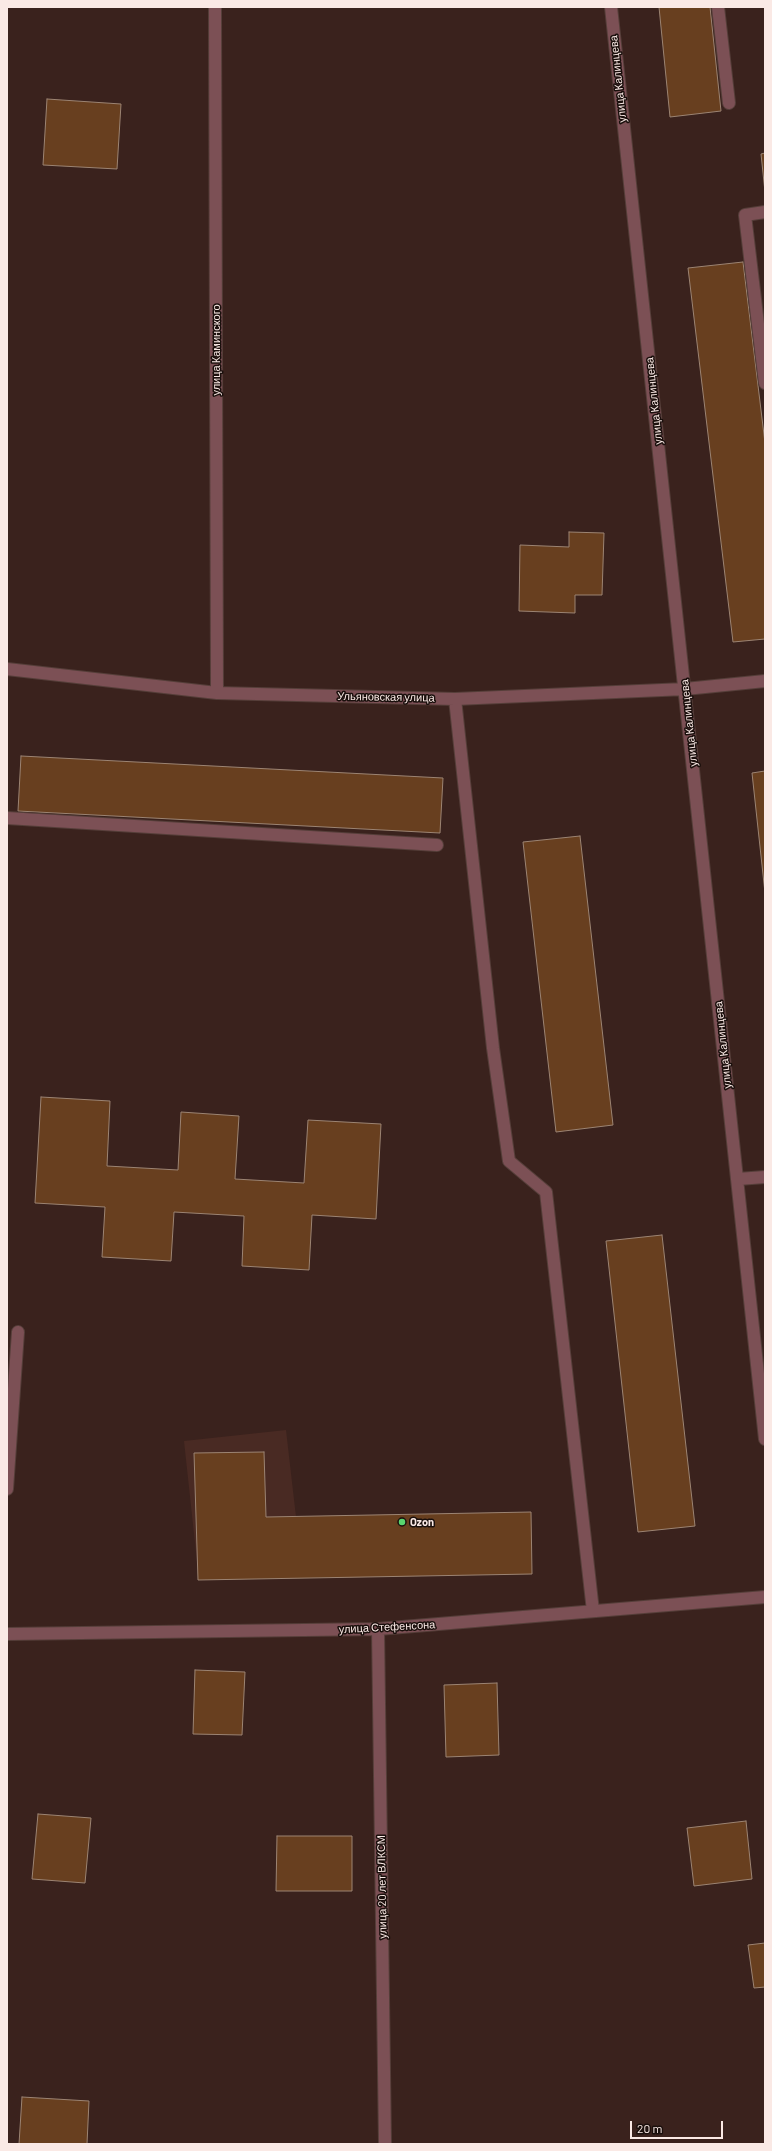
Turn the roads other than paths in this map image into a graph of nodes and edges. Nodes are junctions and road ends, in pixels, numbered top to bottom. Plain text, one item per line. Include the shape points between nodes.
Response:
1 (215, 7) edge
2 (610, 7) edge
3 (718, 7) edge
4 (729, 103) dead end
5 (765, 212) edge
6 (765, 383) edge
7 (7, 669) edge
8 (765, 681) edge
9 (685, 689) junction
10 (217, 693) junction
11 (455, 699) junction
12 (7, 818) edge
13 (438, 845) dead end
14 (765, 1177) edge
15 (738, 1179) junction
16 (18, 1332) dead end
17 (765, 1439) edge
18 (7, 1489) edge
19 (765, 1597) edge
20 (593, 1611) junction
21 (378, 1630) junction
22 (7, 1634) edge
23 (385, 2144) edge

1 - 10 street, улица Каминского
2 - 9 street, улица Калинцева
3 - 4 street
5 - 6 street via 745,215
7 - 10 street, Ульяновская улица
8 - 9 street, Ульяновская улица
9 - 11 street, Ульяновская улица
9 - 15 street, улица Калинцева
10 - 11 street, Ульяновская улица
11 - 20 street via 493,1048 509,1161 546,1192
12 - 13 street
14 - 15 street
15 - 17 street, улица Калинцева
16 - 18 street
19 - 20 street, улица Стефенсона
20 - 21 street, улица Стефенсона
21 - 22 street, улица Стефенсона
21 - 23 street, улица 20 лет ВЛКСМ

